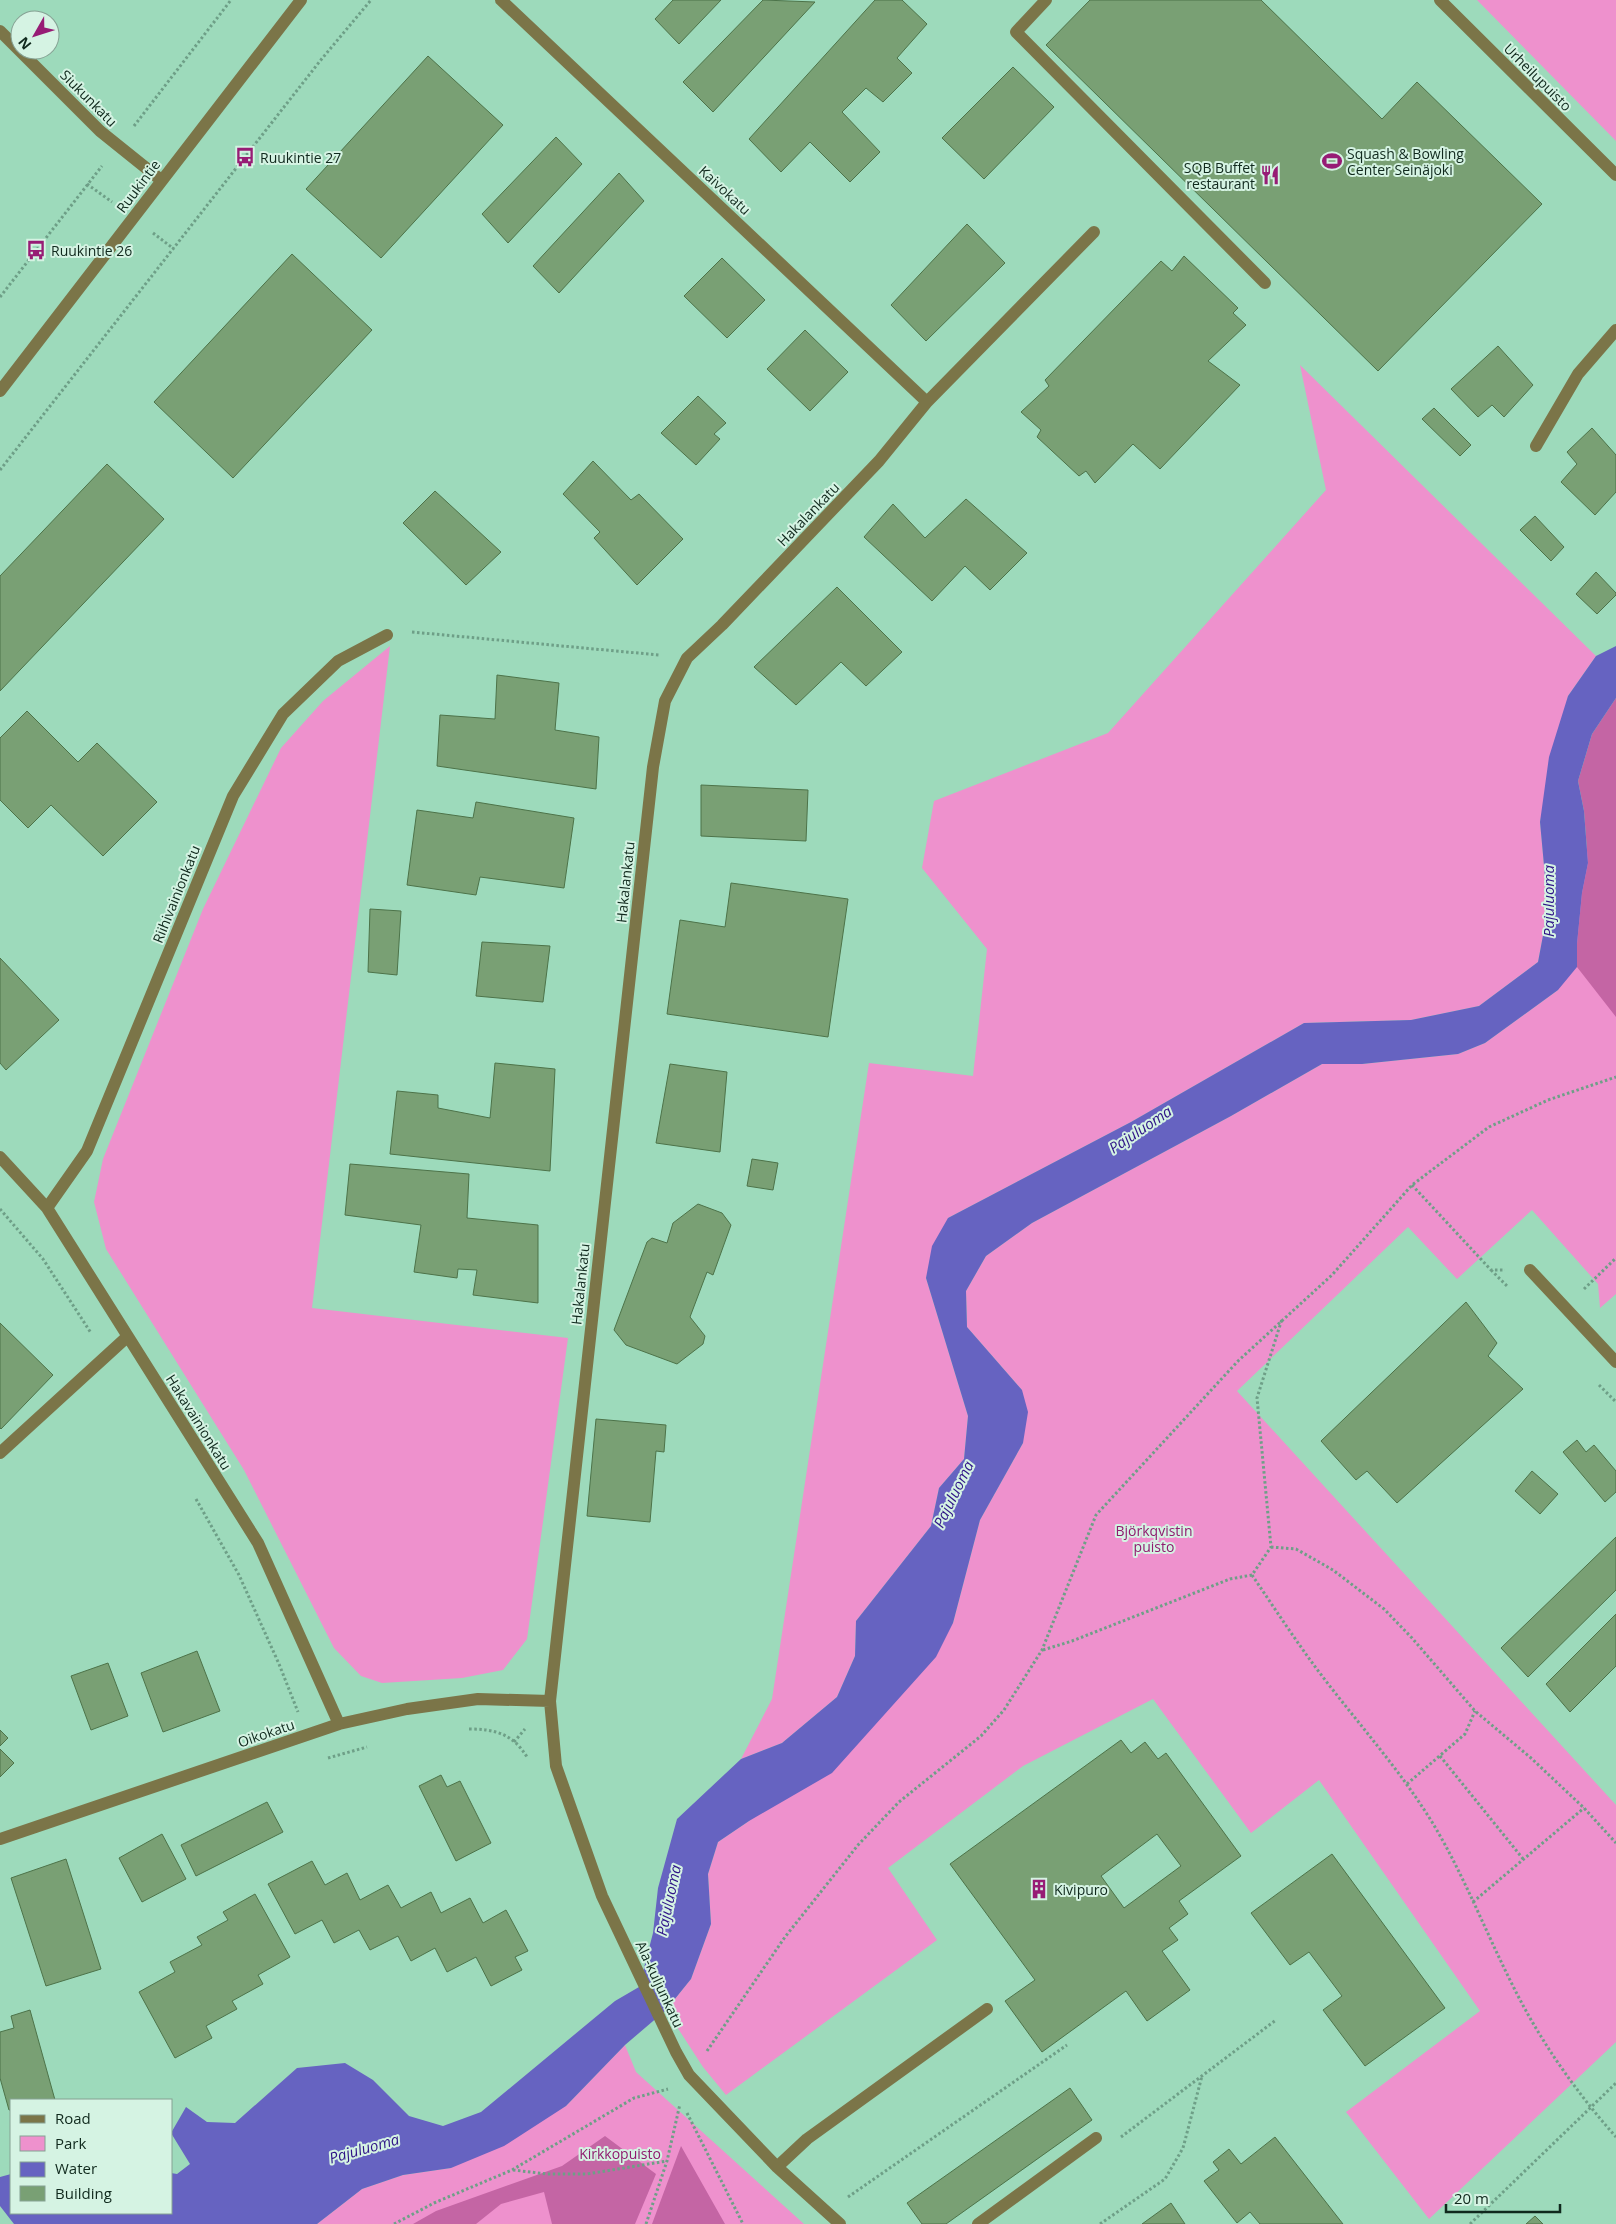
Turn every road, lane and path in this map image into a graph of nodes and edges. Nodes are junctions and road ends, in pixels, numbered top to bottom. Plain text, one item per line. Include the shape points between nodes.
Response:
1 (301, 0) edge
2 (370, 0) edge
3 (501, 0) edge
4 (1046, 0) edge
5 (1440, 0) edge
6 (0, 31) edge
7 (1616, 175) edge
8 (161, 180) junction
9 (1094, 232) dead end
10 (1265, 283) dead end
11 (1616, 330) edge
12 (0, 391) edge
13 (928, 402) junction
14 (1536, 446) dead end
15 (0, 470) edge
16 (387, 635) joint
17 (687, 658) junction
18 (1616, 1077) edge
19 (0, 1158) edge
20 (1412, 1186) junction
21 (47, 1208) junction
22 (0, 1209) edge
23 (1616, 1258) edge
24 (1530, 1270) joint
25 (1565, 1307) junction
26 (1283, 1319) junction
27 (127, 1337) junction
28 (106, 1356) junction
29 (1616, 1362) edge
30 (0, 1453) edge
31 (193, 1493) dead end
32 (1271, 1547) junction
33 (1252, 1575) junction
34 (1042, 1650) junction
35 (550, 1700) junction
36 (1475, 1711) junction
37 (339, 1724) junction
38 (463, 1729) dead end
39 (307, 1735) junction
40 (372, 1746) dead end
41 (1440, 1756) junction
42 (530, 1762) dead end
43 (1407, 1784) junction
44 (1584, 1808) junction
45 (0, 1839) edge
46 (1616, 1843) edge
47 (1524, 1860) junction
48 (1474, 1902) junction
49 (987, 2009) dead end
50 (1276, 2020) dead end
51 (1067, 2045) dead end
52 (689, 2075) junction
53 (1202, 2076) junction
54 (1616, 2083) edge
55 (1591, 2108) junction
56 (1616, 2137) edge
57 (1096, 2138) joint
58 (666, 2162) junction
59 (778, 2167) junction
60 (512, 2170) junction
61 (830, 2214) junction
62 (394, 2224) edge
63 (646, 2224) edge
64 (742, 2224) edge
65 (840, 2224) edge
66 (978, 2224) edge
67 (1100, 2224) edge
68 (1470, 2224) edge

1 - 8 street, Ruukintie
2 - 15 path
3 - 13 street, Kaivokatu
4 - 10 street via 1016,32
5 - 7 street, Urheilupuisto
6 - 8 street, Siukunkatu via 100,131
8 - 12 street, Ruukintie
9 - 13 street, Hakalankatu
11 - 14 street via 1578,374
13 - 17 street, Hakalankatu via 880,461
16 - 17 path via 419,631
16 - 21 street, Riihivainionkatu via 338,661 282,714 233,796 86,1151
17 - 35 street, Hakalankatu via 665,701 652,767
18 - 20 path via 1548,1100 1489,1128
19 - 21 street, Hakavainionkatu
20 - 24 path via 1491,1270
20 - 26 path via 1332,1275
21 - 27 street, Hakavainionkatu
22 - 28 path via 43,1259
23 - 25 path
24 - 25 street
25 - 29 street
26 - 32 path via 1257,1398
26 - 34 path via 1238,1361 1096,1515
27 - 28 street
27 - 37 street, Hakavainionkatu via 258,1543
28 - 30 street
31 - 39 path via 239,1575
32 - 33 path
32 - 36 path via 1296,1550 1333,1570 1384,1609
33 - 34 path via 1230,1579
33 - 43 path via 1316,1667
34 - 52 path via 1004,1710 981,1736 899,1802 858,1845 785,1937
35 - 37 street, Oikokatu via 478,1699 407,1709
35 - 52 street, Ala-kuljunkatu via 556,1766 602,1896
36 - 41 path via 1465,1734
36 - 44 path
37 - 39 street, Oikokatu
38 - 42 path via 506,1734
39 - 40 path via 317,1761
39 - 45 street, Oikokatu
41 - 43 path
41 - 47 path
43 - 48 path via 1433,1824
44 - 46 path
44 - 47 path
47 - 48 path
48 - 55 path via 1542,2040
49 - 59 street via 807,2139
50 - 53 path
51 - 61 path via 848,2197
52 - 59 street, Ala-kuljunkatu
52 - 60 path via 675,2088 634,2098
53 - 57 path via 1119,2139
53 - 67 path via 1183,2148 1165,2179
54 - 55 path
55 - 56 path
55 - 68 path
57 - 66 street
58 - 60 path via 587,2174
58 - 63 path
58 - 64 path via 680,2100
59 - 61 street, Ala-kuljunkatu
60 - 62 path
61 - 65 street, Ala-kuljunkatu

